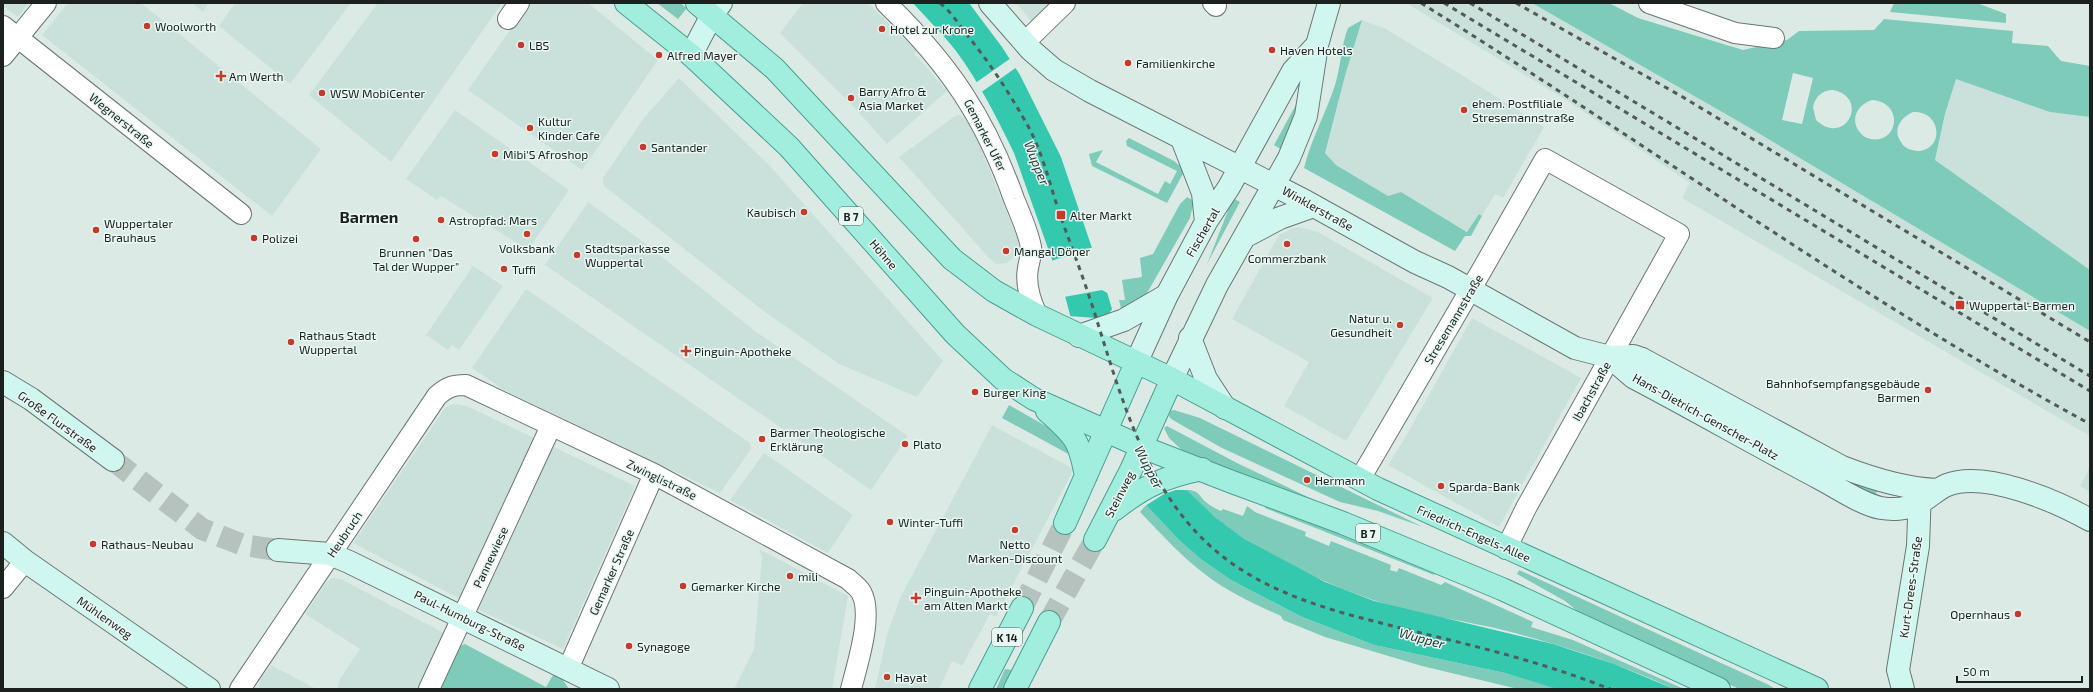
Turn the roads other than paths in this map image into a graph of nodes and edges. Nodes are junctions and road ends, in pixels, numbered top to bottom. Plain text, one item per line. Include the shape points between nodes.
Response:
1 (46, 3) edge
2 (626, 3) edge
3 (886, 3) edge
4 (990, 3) edge
5 (1065, 3) edge
6 (1330, 3) edge
7 (1649, 3) edge
8 (710, 7) edge
9 (10, 31) edge
10 (1774, 38) dead end
11 (1317, 45) junction
12 (1027, 46) junction
13 (3, 56) edge
14 (691, 56) junction
15 (1182, 139) junction
16 (1240, 167) junction
17 (1274, 185) junction
18 (1314, 206) junction
19 (241, 214) dead end
20 (1206, 222) junction
21 (1679, 234) joint
22 (1245, 237) junction
23 (1470, 289) junction
24 (1167, 295) junction
25 (1037, 315) junction
26 (1079, 336) junction
27 (1190, 338) junction
28 (1610, 357) junction
29 (1136, 363) junction
30 (1172, 380) junction
31 (3, 382) edge
32 (454, 385) joint
33 (1034, 399) junction
34 (1225, 408) junction
35 (551, 426) junction
36 (1106, 432) junction
37 (1142, 447) junction
38 (113, 460) tunnel mouth
39 (1188, 467) junction
40 (654, 474) junction
41 (1086, 476) junction
42 (1360, 480) junction
43 (1926, 494) junction
44 (1123, 496) junction
45 (2090, 520) edge
46 (1066, 524) tunnel mouth
47 (1095, 540) tunnel mouth
48 (3, 543) edge
49 (1506, 549) junction
50 (278, 550) tunnel mouth
51 (330, 554) junction
52 (25, 561) junction
53 (3, 588) edge
54 (1022, 608) tunnel mouth
55 (463, 617) junction
56 (1049, 622) tunnel mouth
57 (1775, 670) junction
58 (574, 677) edge
59 (1896, 683) edge
60 (209, 689) edge
61 (240, 689) edge
62 (429, 689) edge
63 (608, 689) edge
64 (851, 689) edge
65 (980, 689) edge
66 (1015, 689) edge
67 (1719, 689) edge
68 (1792, 689) edge
69 (1817, 689) edge

1 - 9 street
2 - 14 main road, Höhne / B 7
3 - 25 street, Gemarker Ufer via 917,33 947,69 991,140 1031,247 1027,272 1028,291
4 - 12 main road, Winklerstraße
5 - 12 street
6 - 11 main road, Fischertal
7 - 10 street via 1736,33
8 - 14 main road
8 - 25 main road via 775,69 952,259 994,291
9 - 13 street
9 - 19 street, Wegnerstraße
11 - 16 main road, Fischertal via 1293,71
11 - 17 main road, Fischertal via 1306,116 1289,158
12 - 15 main road, Winklerstraße via 1054,70
14 - 33 main road, Höhne / B 7 via 788,148 976,356 1003,379
15 - 16 main road, Winklerstraße
15 - 20 main road via 1203,193
16 - 17 main road, Winklerstraße
16 - 20 main road, Fischertal
17 - 18 main road, Winklerstraße
17 - 22 main road, Fischertal
18 - 22 main road via 1280,218
18 - 23 main road, Winklerstraße
20 - 24 main road, Fischertal
21 - 23 street, Stresemannstraße via 1545,159
21 - 28 street, Ibachstraße
22 - 27 main road, Fischertal
23 - 28 main road, Winklerstraße via 1575,348
23 - 42 street, Stresemannstraße
24 - 26 main road via 1124,320
24 - 29 main road, Fischertal
25 - 26 main road
26 - 29 main road
27 - 30 main road, Fischertal
27 - 34 main road via 1206,379
28 - 43 main road, Hans-Dietrich-Genscher-Platz via 1633,376 1870,504 1880,508 1899,509
28 - 49 street, Ibachstraße
29 - 30 main road, Friedrich-Engels-Allee
29 - 36 main road, Fischertal
30 - 34 main road, Friedrich-Engels-Allee
30 - 37 main road, Fischertal
31 - 38 main road, Große Flurstraße via 31,399
32 - 35 street, Zwinglistraße via 466,385
32 - 51 street, Heubruch via 446,387 437,396
33 - 36 main road, Höhne / B 7
33 - 41 main road via 1072,434 1081,450
34 - 42 main road, Friedrich-Engels-Allee
35 - 40 street, Zwinglistraße
35 - 55 street, Pannewiese
36 - 37 main road, B 7
36 - 41 main road
37 - 39 main road, B 7
37 - 44 main road, Steinweg
39 - 44 main road
39 - 67 main road, B 7 via 1343,523 1502,589
40 - 58 street, Gemarker Straße
40 - 64 street, Zwinglistraße via 848,579 861,592 865,605 865,627
41 - 46 main road
42 - 49 main road, Friedrich-Engels-Allee
43 - 45 main road, Hans-Dietrich-Genscher-Platz via 1957,482 1981,480 2032,495 2072,510
43 - 59 main road, Kurt-Drees-Straße
44 - 47 main road, Steinweg via 1108,515
48 - 52 main road, Mühlenweg
49 - 57 main road, Friedrich-Engels-Allee
50 - 51 main road
51 - 55 main road, Paul-Humburg-Straße
51 - 61 street, Heubruch
52 - 53 street
52 - 60 main road, Mühlenweg
54 - 65 main road, K 14
55 - 58 main road, Paul-Humburg-Straße
55 - 62 street, Pannewiese
56 - 66 main road, K 14
57 - 68 street
57 - 69 main road, Friedrich-Engels-Allee
58 - 63 main road, Paul-Humburg-Straße

